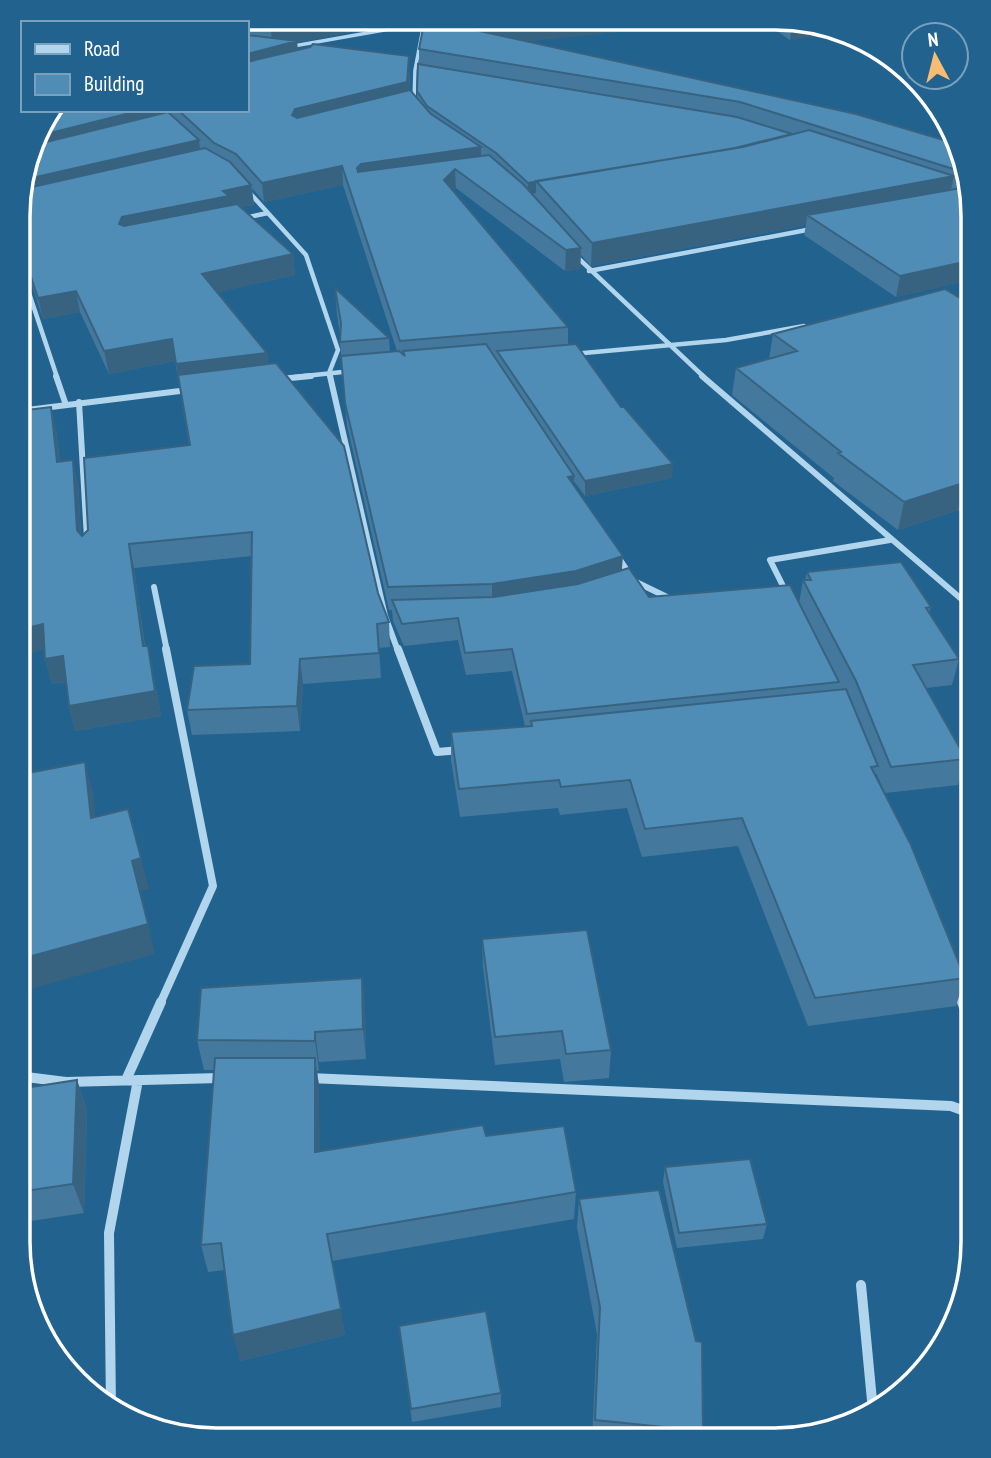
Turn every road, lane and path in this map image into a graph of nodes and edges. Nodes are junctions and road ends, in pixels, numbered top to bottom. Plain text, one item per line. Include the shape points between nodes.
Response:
1 (385, 30) edge
2 (423, 30) edge
3 (283, 48) edge
4 (403, 68) edge
5 (415, 70) junction
6 (418, 111) edge
7 (243, 186) edge
8 (268, 213) junction
9 (242, 219) edge
10 (820, 228) edge
11 (571, 251) edge
12 (589, 271) junction
13 (30, 296) edge
14 (961, 299) edge
15 (956, 308) edge
16 (815, 324) edge
17 (668, 346) junction
18 (567, 354) edge
19 (354, 371) edge
20 (329, 373) junction
21 (278, 379) edge
22 (199, 389) edge
23 (79, 402) junction
24 (66, 405) junction
25 (30, 410) edge
26 (87, 540) edge
27 (890, 540) junction
28 (611, 546) edge
29 (634, 581) junction
30 (622, 585) edge
31 (154, 587) dead end
32 (789, 598) edge
33 (961, 599) edge
34 (677, 602) edge
35 (386, 616) junction
36 (399, 616) edge
37 (464, 749) edge
38 (953, 978) edge
39 (961, 998) edge
40 (305, 1077) edge
41 (30, 1078) edge
42 (235, 1078) edge
43 (132, 1080) junction
44 (961, 1110) edge
45 (860, 1285) dead end
46 (111, 1395) edge
47 (872, 1400) edge

1 - 3 street
2 - 5 street
4 - 5 street
5 - 6 street
7 - 8 street
8 - 9 street
8 - 20 street via 306,255 338,350
10 - 12 street
11 - 12 street
12 - 17 street
13 - 24 street
14 - 15 street via 947,303
16 - 17 street
17 - 18 street
17 - 27 street
19 - 20 street
20 - 21 street
20 - 35 street
22 - 23 street
23 - 24 street
23 - 26 street
24 - 25 street
27 - 32 street via 770,561
27 - 33 street
28 - 29 street
29 - 30 street
29 - 34 street
31 - 43 street via 213,886
35 - 36 street
35 - 37 street via 437,752
38 - 39 street
40 - 44 street
41 - 43 street via 66,1082
42 - 43 street
43 - 46 street via 109,1233
45 - 47 street

